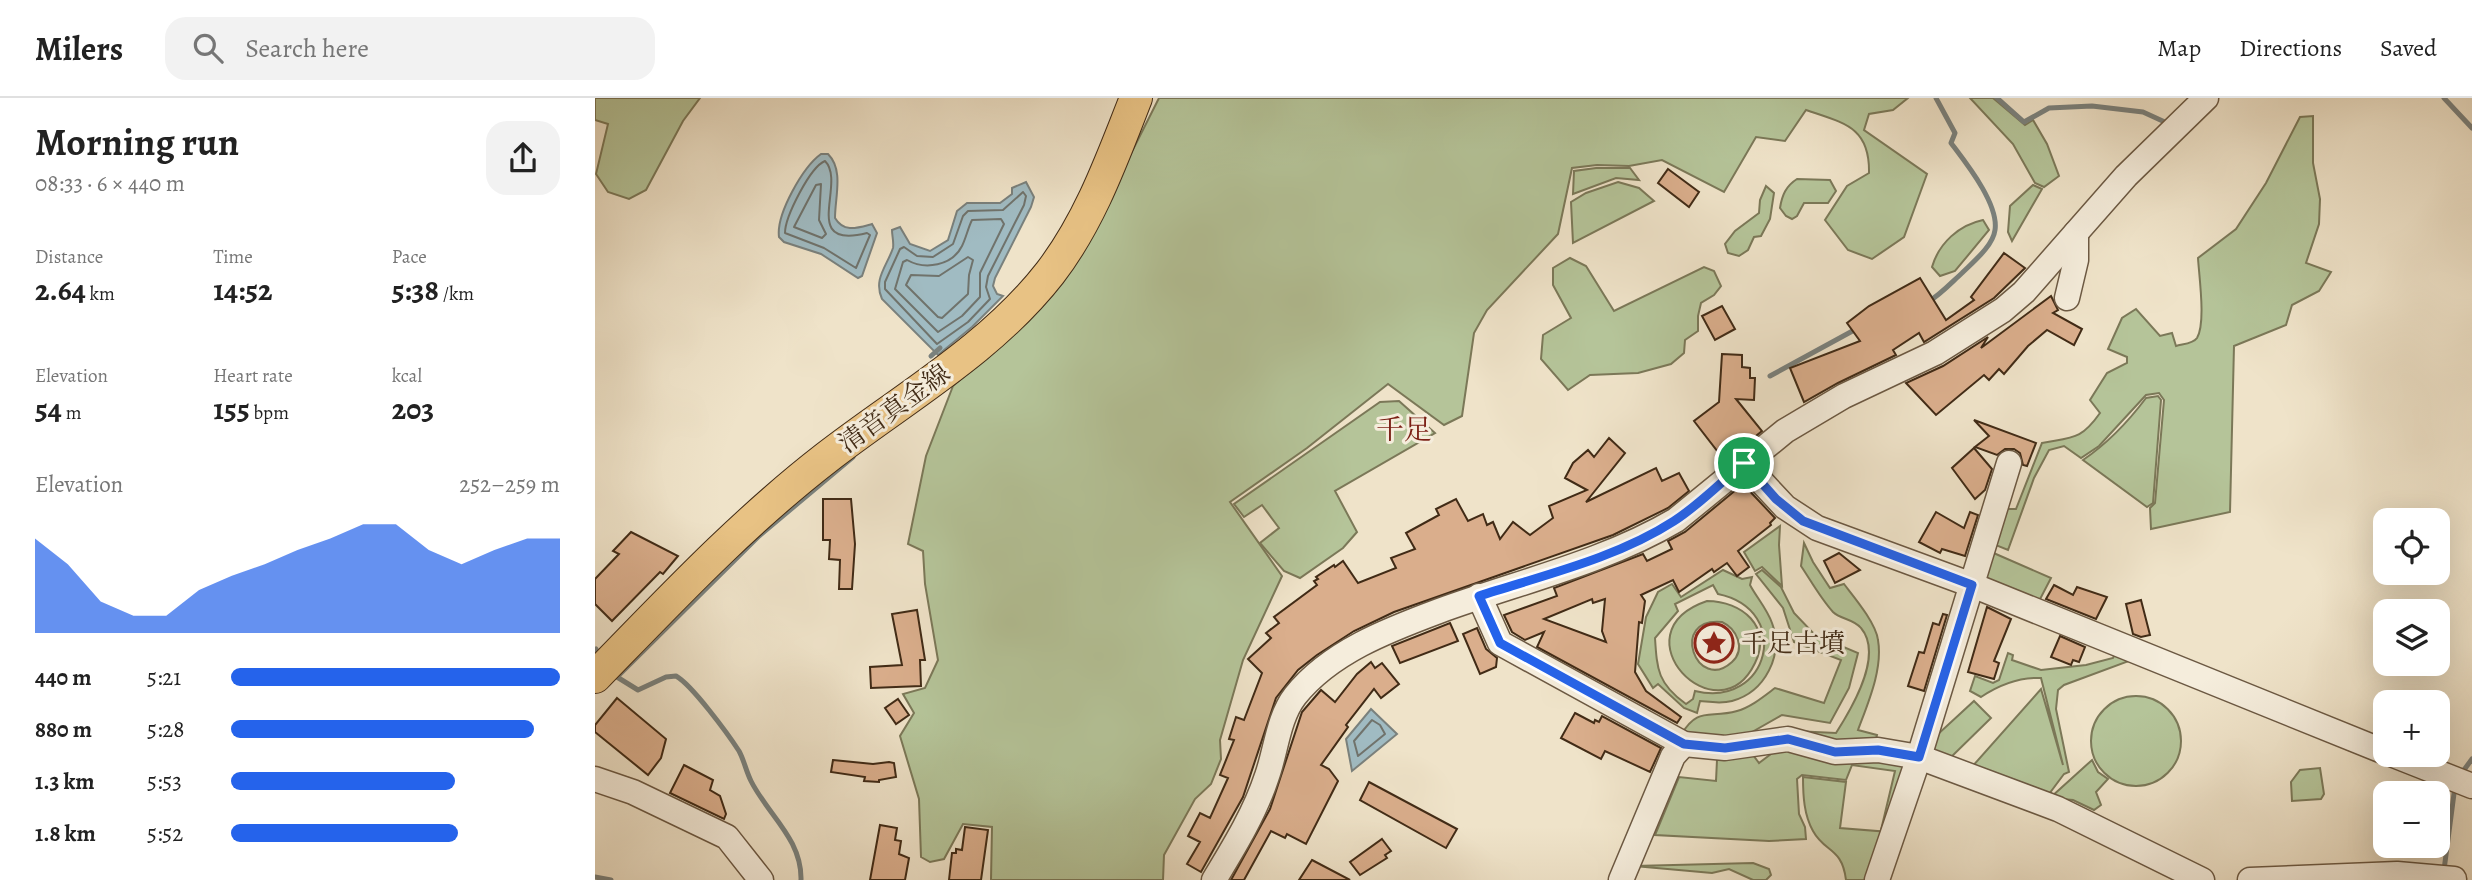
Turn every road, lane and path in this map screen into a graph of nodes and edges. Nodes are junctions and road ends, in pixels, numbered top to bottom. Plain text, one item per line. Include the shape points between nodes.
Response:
1 (1136, 98) edge
2 (2206, 98) edge
3 (2076, 233) junction
4 (2067, 298) dead end
5 (1744, 463) junction
6 (2009, 463) dead end
7 (1972, 585) junction
8 (1479, 596) junction
9 (595, 677) edge
10 (1684, 744) junction
11 (2373, 747) edge
12 (1919, 757) junction
13 (2424, 767) edge
14 (595, 779) edge
15 (2463, 783) edge
16 (2448, 878) edge
17 (761, 880) edge
18 (1214, 880) edge
19 (1621, 880) edge
20 (1877, 880) edge
21 (2202, 880) edge
22 (2250, 880) edge

1 - 9 main road, 清音真金線 via 1073,240 1011,318 756,515
2 - 3 street via 2126,176
3 - 4 street via 2076,260
3 - 5 street via 2024,292 1980,327 1816,412
5 - 7 street via 1803,521
5 - 8 street via 1660,530 1578,564
6 - 7 street
7 - 11 street
7 - 12 street
8 - 10 street via 1500,643
8 - 18 street via 1375,636 1308,681 1285,715 1262,790
10 - 12 street via 1725,748 1788,739 1835,752 1878,750
10 - 19 street via 1673,756
12 - 20 street
12 - 21 street via 2058,809
13 - 15 street
14 - 17 street via 727,837
16 - 22 street via 2397,874

